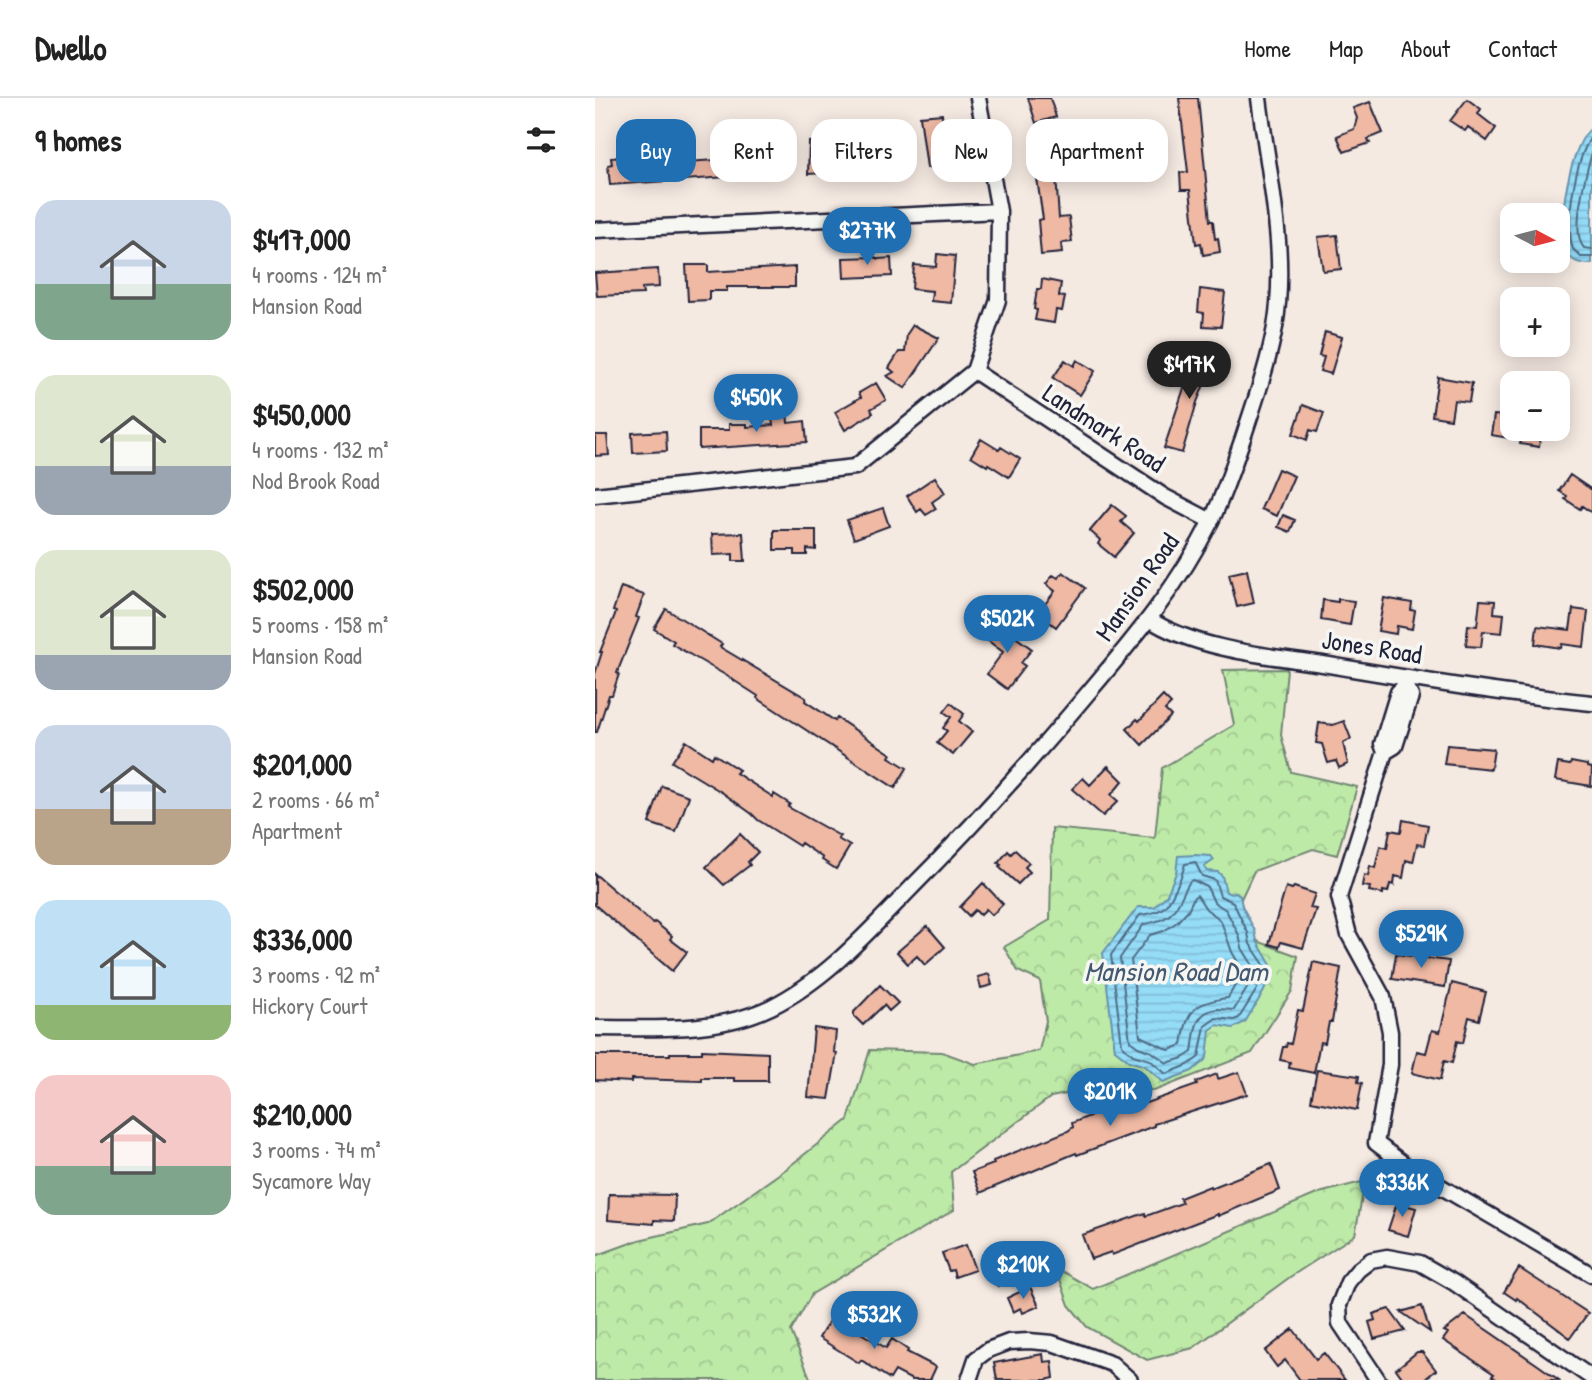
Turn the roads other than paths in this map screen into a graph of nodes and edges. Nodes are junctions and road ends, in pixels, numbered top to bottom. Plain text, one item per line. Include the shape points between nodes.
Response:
1 (978, 98) edge
2 (1259, 98) edge
3 (999, 211) junction
4 (595, 230) edge
5 (974, 371) junction
6 (595, 495) edge
7 (1211, 521) junction
8 (1149, 619) junction
9 (1406, 682) junction
10 (1592, 703) edge
11 (595, 1028) edge
12 (1592, 1275) edge
13 (1592, 1378) edge
14 (969, 1380) edge
15 (1130, 1380) edge
16 (1378, 1380) edge

1 - 3 street
2 - 7 street, Mansion Road via 1277,238 1277,314 1252,410
3 - 4 street
3 - 5 street via 998,300
5 - 6 street via 855,467
5 - 7 street, Landmark Road via 1165,497
7 - 8 street, Mansion Road
8 - 9 street, Jones Road via 1196,640
8 - 11 street, Mansion Road via 932,867 803,988 756,1014 727,1022
9 - 10 street, Jones Road
9 - 12 street via 1411,696 1395,746 1385,752 1339,897 1349,935 1383,997 1390,1032 1390,1065 1376,1143 1409,1168
13 - 16 street via 1453,1282 1420,1264 1387,1257 1358,1270 1339,1305 1340,1323
14 - 15 street via 976,1359 988,1350 1029,1341 1052,1343 1112,1364

